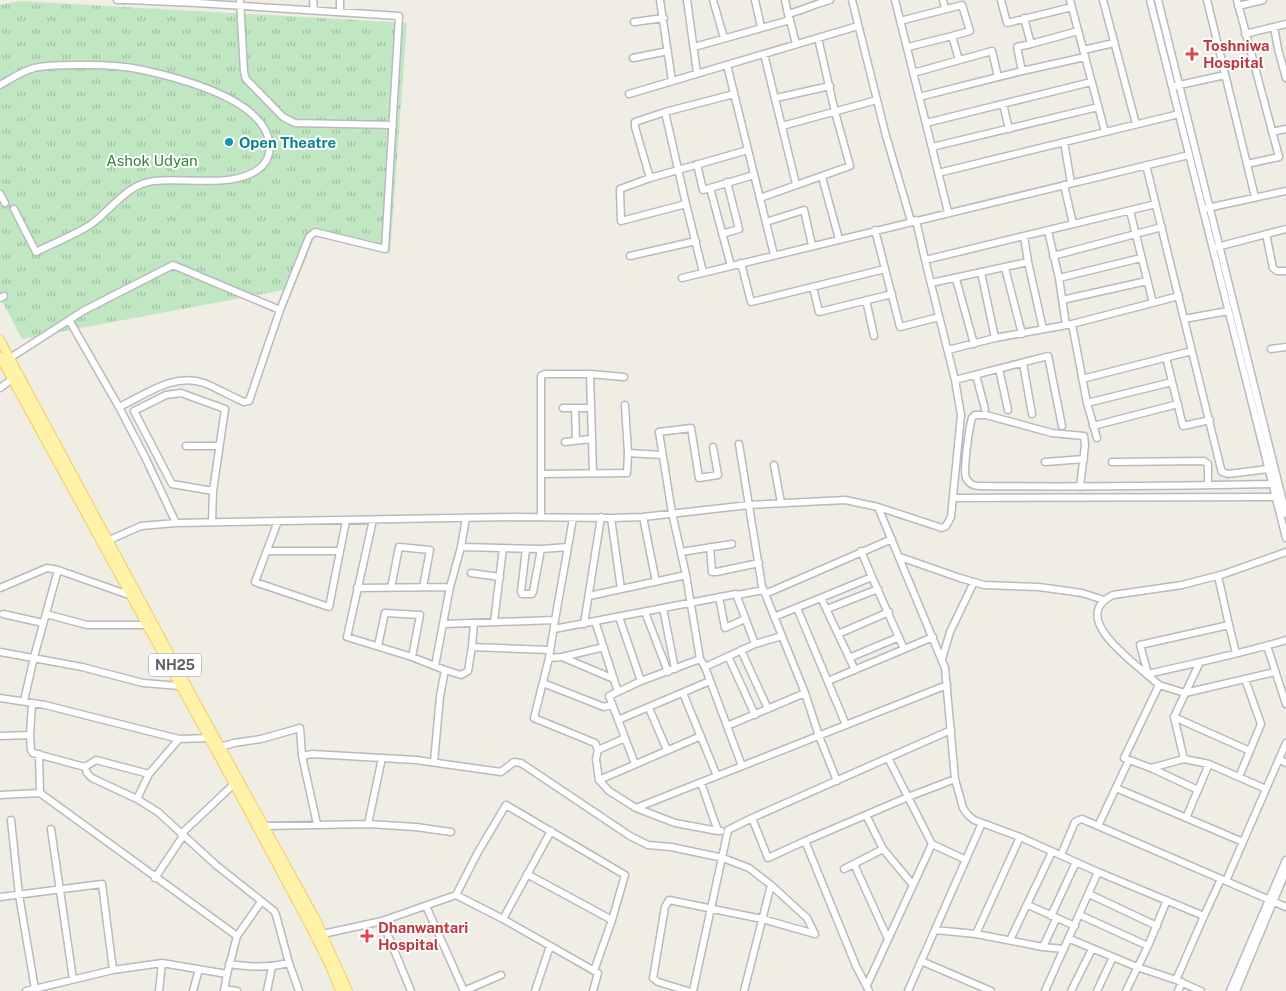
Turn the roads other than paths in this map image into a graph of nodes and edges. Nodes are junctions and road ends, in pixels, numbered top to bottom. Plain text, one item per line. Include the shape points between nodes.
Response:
1 (117, 0) edge
2 (128, 0) edge
3 (313, 0) edge
4 (340, 0) edge
5 (660, 0) edge
6 (688, 0) edge
7 (713, 0) edge
8 (755, 0) edge
9 (785, 0) edge
10 (830, 0) edge
11 (852, 0) edge
12 (895, 0) edge
13 (943, 0) edge
14 (1001, 0) edge
15 (1102, 0) edge
16 (1150, 0) edge
17 (1158, 0) edge
18 (1207, 0) edge
19 (1263, 0) edge
20 (197, 1) edge
21 (812, 2) edge
22 (240, 3) edge
23 (1071, 3) edge
24 (1238, 3) edge
25 (945, 9) junction
26 (314, 10) junction
27 (340, 12) junction
28 (789, 17) junction
29 (664, 18) junction
30 (1024, 18) junction
31 (900, 21) junction
32 (634, 22) dead end
33 (1286, 24) edge
34 (858, 26) junction
35 (761, 27) junction
36 (1274, 27) junction
37 (1078, 32) junction
38 (1245, 34) junction
39 (952, 36) junction
40 (724, 38) junction
41 (818, 38) junction
42 (1114, 43) junction
43 (796, 44) junction
44 (1031, 44) junction
45 (694, 47) junction
46 (908, 47) junction
47 (1286, 47) edge
48 (1278, 49) junction
49 (668, 51) junction
50 (764, 54) junction
51 (1084, 54) junction
52 (633, 58) dead end
53 (959, 60) junction
54 (727, 65) junction
55 (1022, 72) junction
56 (697, 73) junction
57 (914, 73) junction
58 (1225, 75) junction
59 (1286, 76) edge
60 (998, 77) junction
61 (672, 81) junction
62 (1091, 82) junction
63 (0, 85) edge
64 (830, 86) junction
65 (1179, 86) junction
66 (1172, 87) junction
67 (629, 94) dead end
68 (734, 94) junction
69 (919, 97) junction
70 (776, 98) junction
71 (877, 100) junction
72 (1003, 104) junction
73 (1098, 107) junction
74 (666, 112) junction
75 (835, 112) junction
76 (1178, 114) junction
77 (926, 123) junction
78 (1136, 124) junction
79 (393, 125) junction
80 (782, 126) junction
81 (1009, 129) junction
82 (1286, 129) edge
83 (1105, 132) junction
84 (1272, 132) junction
85 (1064, 142) junction
86 (932, 147) junction
87 (748, 150) junction
88 (1189, 154) junction
89 (1286, 156) edge
90 (1279, 157) junction
91 (697, 164) junction
92 (1247, 164) junction
93 (1146, 165) junction
94 (678, 169) junction
95 (938, 173) junction
96 (754, 175) junction
97 (822, 177) junction
98 (650, 178) junction
99 (727, 182) junction
100 (1072, 183) junction
101 (796, 184) junction
102 (1064, 185) junction
103 (710, 188) junction
104 (1286, 191) edge
105 (0, 194) edge
106 (1255, 197) junction
107 (760, 198) junction
108 (5, 203) dead end
109 (686, 204) junction
110 (1156, 204) junction
111 (1210, 207) junction
112 (14, 209) dead end
113 (1202, 209) junction
114 (1130, 211) junction
115 (948, 212) junction
116 (914, 221) junction
117 (766, 222) junction
118 (1073, 224) junction
119 (1162, 227) junction
120 (1286, 229) edge
121 (875, 230) junction
122 (1048, 231) junction
123 (722, 234) junction
124 (1266, 234) junction
125 (1136, 235) junction
126 (1024, 236) junction
127 (839, 239) junction
128 (696, 241) junction
129 (812, 245) junction
130 (1216, 247) junction
131 (774, 255) junction
132 (630, 256) dead end
133 (1053, 256) junction
134 (1142, 258) junction
135 (925, 260) junction
136 (1028, 262) junction
137 (741, 263) junction
138 (731, 266) junction
139 (1004, 268) junction
140 (885, 269) junction
141 (1286, 271) edge
142 (703, 272) junction
143 (981, 272) junction
144 (682, 278) dead end
145 (1058, 278) junction
146 (956, 279) junction
147 (1147, 281) junction
148 (931, 284) junction
149 (813, 286) junction
150 (892, 294) junction
151 (1179, 296) junction
152 (866, 300) junction
153 (1062, 300) junction
154 (1153, 303) junction
155 (280, 310) junction
156 (1228, 310) junction
157 (939, 317) junction
158 (1184, 319) junction
159 (69, 320) junction
160 (1069, 325) junction
161 (1044, 329) junction
162 (1022, 334) junction
163 (874, 336) dead end
164 (995, 338) junction
165 (0, 340) edge
166 (974, 344) junction
167 (1286, 347) edge
168 (1271, 349) dead end
169 (948, 350) junction
170 (1192, 351) junction
171 (0, 357) edge
172 (1166, 357) junction
173 (10, 358) junction
174 (1023, 363) junction
175 (999, 369) junction
176 (590, 374) junction
177 (976, 375) junction
178 (624, 377) dead end
179 (12, 379) junction
180 (1082, 379) junction
181 (955, 380) junction
182 (1172, 382) junction
183 (1, 386) edge
184 (1087, 403) junction
185 (1178, 404) junction
186 (625, 405) dead end
187 (119, 407) junction
188 (563, 408) dead end
189 (575, 408) junction
190 (591, 408) junction
191 (985, 410) dead end
192 (1008, 410) dead end
193 (1032, 414) dead end
194 (1210, 420) junction
195 (1062, 426) dead end
196 (1093, 426) junction
197 (1097, 438) dead end
198 (576, 440) junction
199 (591, 440) junction
200 (565, 442) dead end
201 (739, 444) dead end
202 (186, 446) dead end
203 (219, 446) junction
204 (713, 447) dead end
205 (628, 453) junction
206 (662, 455) junction
207 (1084, 458) junction
208 (1046, 462) dead end
209 (1112, 462) dead end
210 (774, 465) dead end
211 (1268, 469) junction
212 (593, 473) junction
213 (541, 474) junction
214 (956, 482) junction
215 (971, 484) junction
216 (1272, 484) junction
217 (1208, 485) junction
218 (1080, 487) junction
219 (213, 491) junction
220 (1276, 497) junction
221 (954, 498) junction
222 (1284, 500) edge
223 (781, 503) junction
224 (749, 505) junction
225 (878, 507) junction
226 (672, 513) junction
227 (1286, 514) edge
228 (542, 517) junction
229 (600, 517) junction
230 (643, 517) junction
231 (466, 518) junction
232 (573, 518) junction
233 (611, 518) junction
234 (373, 520) junction
235 (278, 521) junction
236 (346, 521) junction
237 (212, 522) junction
238 (176, 523) junction
239 (1286, 538) edge
240 (892, 539) junction
241 (105, 542) junction
242 (732, 544) dead end
243 (461, 547) junction
244 (568, 547) junction
245 (710, 547) junction
246 (503, 548) junction
247 (526, 549) junction
248 (541, 549) junction
249 (267, 551) junction
250 (340, 551) junction
251 (860, 551) junction
252 (681, 552) junction
253 (1286, 552) edge
254 (900, 557) junction
255 (759, 564) junction
256 (58, 570) junction
257 (471, 574) dead end
258 (686, 575) junction
259 (1218, 576) junction
260 (500, 577) junction
261 (872, 577) junction
262 (656, 582) junction
263 (974, 582) junction
264 (423, 587) junction
265 (450, 587) junction
266 (0, 588) edge
267 (358, 588) junction
268 (391, 588) junction
269 (621, 589) junction
270 (878, 589) junction
271 (764, 592) junction
272 (129, 595) junction
273 (737, 595) junction
274 (588, 596) junction
275 (719, 597) junction
276 (821, 598) junction
277 (1104, 600) junction
278 (691, 601) junction
279 (663, 608) junction
280 (797, 608) junction
281 (826, 609) junction
282 (645, 612) junction
283 (889, 612) junction
284 (3, 614) dead end
285 (46, 614) junction
286 (619, 617) junction
287 (774, 617) junction
288 (745, 619) junction
289 (555, 620) junction
290 (595, 621) junction
291 (494, 622) junction
292 (43, 623) junction
293 (474, 623) junction
294 (444, 624) junction
295 (584, 624) junction
296 (146, 625) junction
297 (1229, 625) junction
298 (554, 629) junction
299 (838, 634) junction
300 (782, 636) junction
301 (899, 637) junction
302 (933, 637) junction
303 (1286, 640) edge
304 (755, 644) junction
305 (378, 646) junction
306 (1267, 646) junction
307 (604, 647) junction
308 (472, 648) junction
309 (904, 649) junction
310 (550, 650) junction
311 (741, 650) junction
312 (0, 652) edge
313 (1236, 653) junction
314 (728, 656) junction
315 (34, 657) junction
316 (412, 657) junction
317 (562, 657) junction
318 (548, 658) junction
319 (849, 658) junction
320 (700, 659) junction
321 (942, 660) junction
322 (1200, 662) junction
323 (435, 666) junction
324 (705, 667) junction
325 (445, 670) junction
326 (672, 670) junction
327 (855, 670) junction
328 (1276, 672) junction
329 (1148, 674) junction
330 (614, 679) junction
331 (1245, 679) junction
332 (641, 681) junction
333 (828, 681) junction
334 (710, 682) junction
335 (543, 683) junction
336 (946, 684) junction
337 (1159, 685) junction
338 (180, 686) junction
339 (618, 692) junction
340 (805, 693) junction
341 (1185, 693) junction
342 (683, 694) junction
343 (0, 698) edge
344 (24, 701) junction
345 (32, 703) junction
346 (1286, 704) edge
347 (612, 705) junction
348 (649, 708) junction
349 (768, 709) junction
350 (754, 715) junction
351 (1174, 717) junction
352 (618, 720) junction
353 (846, 725) junction
354 (727, 726) junction
355 (950, 730) junction
356 (30, 735) junction
357 (0, 736) edge
358 (701, 736) junction
359 (819, 736) junction
360 (212, 738) junction
361 (625, 738) junction
362 (179, 739) junction
363 (1286, 743) edge
364 (218, 748) junction
365 (598, 750) junction
366 (667, 750) junction
367 (1250, 751) junction
368 (38, 754) junction
369 (302, 756) junction
370 (382, 758) junction
371 (888, 758) junction
372 (1184, 759) junction
373 (1279, 759) junction
374 (1129, 760) junction
375 (434, 762) junction
376 (1286, 762) edge
377 (635, 764) junction
378 (1209, 764) junction
379 (85, 766) junction
380 (742, 766) junction
381 (1151, 768) junction
382 (149, 774) junction
383 (717, 776) junction
384 (1239, 777) junction
385 (955, 779) junction
386 (599, 780) junction
387 (837, 781) junction
388 (701, 783) junction
389 (234, 784) junction
390 (1116, 788) junction
391 (1266, 789) junction
392 (1198, 790) junction
393 (40, 793) junction
394 (0, 795) edge
395 (908, 797) junction
396 (137, 799) junction
397 (636, 808) junction
398 (866, 815) junction
399 (752, 818) junction
400 (1186, 818) junction
401 (11, 820) dead end
402 (982, 823) junction
403 (317, 824) junction
404 (368, 824) junction
405 (264, 826) junction
406 (1098, 826) junction
407 (51, 829) dead end
408 (728, 830) junction
409 (718, 831) junction
410 (451, 832) dead end
411 (551, 832) junction
412 (182, 835) junction
413 (1020, 837) junction
414 (804, 841) junction
415 (1243, 842) junction
416 (932, 844) junction
417 (883, 849) junction
418 (1052, 852) junction
419 (1060, 855) junction
420 (723, 856) junction
421 (966, 860) junction
422 (1286, 860) edge
423 (1076, 862) junction
424 (854, 864) junction
425 (844, 869) dead end
426 (1286, 871) edge
427 (1098, 872) junction
428 (527, 874) junction
429 (155, 878) junction
430 (1223, 880) junction
431 (771, 885) junction
432 (913, 885) junction
433 (60, 890) junction
434 (19, 894) junction
435 (1089, 894) junction
436 (456, 895) junction
437 (0, 898) edge
438 (1168, 900) junction
439 (1271, 901) junction
440 (261, 902) junction
441 (1028, 905) junction
442 (426, 906) junction
443 (1286, 907) edge
444 (711, 910) junction
445 (1080, 915) junction
446 (1204, 916) junction
447 (1054, 917) junction
448 (503, 919) junction
449 (612, 920) junction
450 (762, 920) junction
451 (382, 921) junction
452 (1075, 926) junction
453 (1157, 926) junction
454 (935, 930) junction
455 (976, 934) junction
456 (319, 935) junction
457 (237, 936) junction
458 (888, 939) junction
459 (1070, 939) junction
460 (1010, 940) junction
461 (550, 946) junction
462 (1148, 946) junction
463 (1043, 947) junction
464 (1092, 948) junction
465 (1064, 950) junction
466 (1113, 957) junction
467 (921, 962) junction
468 (162, 963) junction
469 (289, 963) junction
470 (229, 964) junction
471 (272, 967) junction
472 (1137, 967) junction
473 (199, 969) junction
474 (113, 970) junction
475 (594, 970) junction
476 (227, 974) junction
477 (501, 975) dead end
478 (74, 979) junction
479 (1179, 981) junction
480 (868, 988) edge
481 (35, 989) junction
482 (224, 990) edge
483 (26, 991) edge
484 (159, 991) edge
485 (193, 991) edge
486 (237, 991) edge
487 (267, 991) edge
488 (299, 991) edge
489 (340, 991) edge
490 (348, 991) edge
491 (411, 991) edge
492 (535, 991) edge
493 (593, 991) edge
494 (688, 991) edge
495 (693, 991) edge
496 (744, 991) edge
497 (908, 991) edge
498 (991, 991) edge
499 (1046, 991) edge
500 (1071, 991) edge
501 (1097, 991) edge
502 (1126, 991) edge
503 (1178, 991) edge
504 (1201, 991) edge
505 (1230, 991) edge
506 (1236, 991) edge

1 - 2 street
2 - 20 street
3 - 26 street
4 - 27 street
5 - 29 street
6 - 45 street
7 - 40 street
8 - 35 street
9 - 28 street
10 - 21 street
11 - 34 street
12 - 31 street
13 - 25 street
14 - 30 street via 1007,22
15 - 42 street
16 - 66 street
17 - 65 street
18 - 58 street
19 - 24 street
20 - 22 street
21 - 28 street
22 - 26 street
22 - 79 street via 246,79 283,117 295,122
23 - 30 street
23 - 37 street
24 - 38 street
25 - 31 street
25 - 39 street via 962,5 970,30
26 - 27 street
27 - 79 street via 399,16
28 - 35 street
28 - 43 street
29 - 32 street
29 - 49 street
30 - 44 street
31 - 46 street
33 - 36 street
34 - 41 street
34 - 71 street
35 - 40 street
36 - 38 street
36 - 48 street
37 - 44 street
37 - 51 street
38 - 84 street
39 - 46 street
39 - 53 street
40 - 45 street
41 - 43 street
41 - 64 street
42 - 51 street
42 - 78 street
43 - 50 street
44 - 55 street via 1017,47
45 - 56 street
46 - 57 street
47 - 48 street
48 - 59 street
49 - 52 street
49 - 61 street
50 - 54 street
50 - 70 street
51 - 55 street
51 - 62 street
53 - 57 street
53 - 60 street via 992,51
54 - 56 street
54 - 68 street
55 - 60 street
56 - 61 street
57 - 69 street
58 - 65 street
58 - 92 street
60 - 69 street
61 - 67 street
62 - 72 street
62 - 73 street
63 - 112 street via 34,68 86,65 142,70 197,85 249,110 260,121 270,146 266,161 249,175 221,181 152,180 136,187 88,226 36,252
64 - 70 street
64 - 75 street
65 - 66 street
65 - 111 street
66 - 76 street
68 - 74 street
68 - 87 street
69 - 77 street
70 - 80 street
71 - 75 street
71 - 116 street
72 - 77 street
72 - 81 street
73 - 81 street
73 - 83 street
74 - 94 street
74 - 98 street via 635,122
75 - 80 street
75 - 97 street via 850,166
76 - 78 street
76 - 88 street
77 - 86 street
78 - 83 street
79 - 155 street via 385,249 315,232 310,237
80 - 101 street
81 - 86 street
82 - 84 street
83 - 85 street
84 - 90 street
85 - 95 street
85 - 100 street
86 - 95 street
87 - 91 street
87 - 96 street
88 - 93 street
88 - 113 street
89 - 90 street
90 - 92 street
91 - 94 street
91 - 103 street via 703,190
92 - 106 street
93 - 100 street
93 - 110 street
94 - 98 street
94 - 109 street
95 - 115 street
96 - 99 street
96 - 107 street
97 - 101 street
97 - 127 street
98 - 109 street via 620,189 621,221
99 - 103 street
99 - 123 street via 739,230
100 - 102 street
101 - 107 street
102 - 115 street
102 - 118 street
103 - 123 street
104 - 106 street
105 - 108 street
106 - 111 street
107 - 117 street
109 - 128 street
110 - 114 street
110 - 119 street
111 - 113 street
111 - 130 street
113 - 130 street
114 - 118 street
114 - 125 street
115 - 116 street
116 - 121 street
116 - 135 street
117 - 129 street via 804,210
117 - 131 street
118 - 122 street
119 - 125 street
119 - 151 street
120 - 124 street
121 - 127 street
121 - 140 street
122 - 126 street
122 - 133 street
123 - 138 street
124 - 130 street
124 - 141 street via 1274,268
125 - 133 street
125 - 134 street
126 - 135 street
126 - 136 street
127 - 129 street
128 - 132 street
128 - 142 street
129 - 131 street
130 - 156 street
130 - 222 street
131 - 137 street
133 - 145 street
134 - 145 street
134 - 147 street
135 - 148 street
136 - 139 street
136 - 161 street
137 - 138 street
137 - 149 street via 751,302
138 - 142 street
139 - 143 street
139 - 162 street
140 - 149 street
140 - 150 street
142 - 144 street
143 - 146 street
143 - 164 street
145 - 153 street
146 - 148 street
146 - 166 street
147 - 153 street
147 - 154 street
148 - 157 street
149 - 152 street via 819,312
150 - 152 street
150 - 157 street via 900,327
151 - 154 street
151 - 158 street
152 - 163 street
153 - 160 street
154 - 160 street
155 - 159 street via 173,265
155 - 187 street via 249,401 244,402 203,383 183,380 170,382
156 - 158 street
156 - 211 street
157 - 169 street
158 - 170 street
159 - 173 street
159 - 187 street
160 - 161 street
160 - 180 street
161 - 162 street
162 - 164 street
164 - 166 street
165 - 173 main road, NH25
166 - 169 street
167 - 168 street
169 - 181 street
170 - 172 street
170 - 194 street
171 - 179 main road, NH25
172 - 180 street
172 - 182 street
173 - 241 main road, NH25
174 - 175 street
174 - 193 street
174 - 195 street via 1048,356
175 - 177 street
175 - 192 street
176 - 178 street
176 - 190 street
176 - 213 street via 541,376
177 - 181 street
177 - 191 street
179 - 183 street
179 - 241 main road, NH25
180 - 184 street
181 - 214 street via 962,415
182 - 184 street
182 - 185 street
184 - 196 street
185 - 194 street via 1183,426
185 - 196 street
186 - 205 street
187 - 238 street
188 - 189 street
189 - 190 street
189 - 198 street
190 - 199 street
194 - 211 street via 1222,472 1233,474
196 - 197 street
198 - 199 street
198 - 200 street
199 - 212 street
201 - 224 street
202 - 203 street
203 - 219 street
203 - 219 street via 225,409 181,393 166,395 134,411 172,484
204 - 206 street via 718,476 699,478 691,428 659,432
205 - 206 street
205 - 212 street via 627,473
206 - 226 street
207 - 208 street
207 - 215 street via 1085,439 1081,435 1058,434 975,415 970,425 965,469
207 - 218 street
209 - 217 street via 1204,461 1208,464
210 - 223 street
211 - 216 street
212 - 213 street
213 - 228 street
214 - 215 street
214 - 221 street
215 - 218 street
216 - 217 street
216 - 220 street
217 - 218 street
219 - 237 street
220 - 221 street
220 - 239 street
221 - 225 street via 950,521 942,528
222 - 227 street
223 - 224 street
223 - 225 street via 845,500
224 - 226 street
224 - 255 street
225 - 240 street
226 - 230 street
226 - 252 street
228 - 231 street
228 - 232 street
229 - 232 street
229 - 233 street
229 - 274 street
230 - 233 street
230 - 262 street
231 - 234 street
231 - 243 street
232 - 244 street
233 - 269 street
234 - 236 street
234 - 267 street
235 - 236 street
235 - 237 street
235 - 249 street
236 - 250 street
237 - 238 street
238 - 241 street via 141,526
240 - 251 street
240 - 254 street
241 - 272 main road, NH25
241 - 360 main road, NH25
242 - 245 street
243 - 246 street
243 - 265 street
244 - 248 street
244 - 289 street
245 - 252 street
245 - 255 street via 712,572
246 - 247 street
246 - 260 street
247 - 248 street
247 - 248 street via 521,592 532,594
249 - 250 street
249 - 250 street via 255,582 329,607
251 - 261 street
251 - 271 street
252 - 258 street
253 - 259 street
254 - 263 street
254 - 302 street
255 - 271 street
256 - 266 street via 47,568
256 - 272 street
256 - 285 street
257 - 260 street
258 - 262 street
258 - 278 street
259 - 277 street
259 - 297 street
260 - 291 street
261 - 270 street
261 - 276 street
262 - 269 street
263 - 277 street via 1082,592
263 - 321 street via 950,632
264 - 265 street
264 - 268 street
264 - 268 street via 430,550 399,547
265 - 294 street
267 - 268 street
267 - 305 street via 347,637
269 - 274 street
270 - 281 street
270 - 283 street
271 - 273 street
271 - 287 street
272 - 296 main road, NH25
273 - 275 street
273 - 288 street
274 - 295 street
275 - 278 street
275 - 288 street via 725,628
276 - 280 street
276 - 281 street
277 - 329 street via 1097,612 1103,631
278 - 279 street
278 - 320 street
279 - 282 street
279 - 326 street
280 - 287 street
280 - 333 street
281 - 299 street
282 - 286 street
282 - 326 street
283 - 299 street
283 - 301 street
284 - 292 street
285 - 292 street
285 - 296 street via 87,625
286 - 290 street
286 - 332 street
287 - 300 street
288 - 304 street
289 - 291 street
289 - 298 street
290 - 295 street
290 - 307 street
291 - 293 street
292 - 315 street
293 - 294 street
293 - 308 street
294 - 323 street
295 - 298 street
296 - 338 main road, NH25
297 - 313 street
297 - 329 street via 1140,645
298 - 310 street
299 - 319 street
300 - 304 street
300 - 340 street
301 - 309 street
301 - 319 street
302 - 309 street
302 - 321 street
303 - 306 street
304 - 311 street
305 - 316 street
305 - 316 street via 386,613 420,615
306 - 313 street
306 - 328 street
307 - 317 street
307 - 330 street
308 - 310 street
308 - 325 street via 468,670 461,676
309 - 327 street
310 - 318 street
311 - 314 street
311 - 349 street
312 - 315 street
313 - 322 street
314 - 324 street
314 - 350 street
315 - 338 street via 143,683
315 - 344 street
316 - 323 street
317 - 318 street
317 - 330 street
318 - 335 street
319 - 327 street
320 - 324 street
320 - 326 street
321 - 336 street
322 - 329 street
322 - 341 street
323 - 325 street
324 - 334 street
325 - 375 street
326 - 332 street
327 - 333 street
328 - 331 street
328 - 346 street
329 - 337 street
330 - 339 street
331 - 341 street
331 - 367 street via 1260,724
332 - 339 street
333 - 353 street
334 - 342 street
334 - 354 street
335 - 347 street via 604,707
335 - 365 street via 534,718 595,743
336 - 353 street
336 - 355 street
337 - 341 street
337 - 374 street via 1124,758
338 - 360 main road, NH25
339 - 347 street via 609,696
340 - 349 street
340 - 359 street
341 - 351 street
342 - 348 street
342 - 358 street
343 - 344 street
344 - 345 street
345 - 356 street
345 - 362 street
347 - 352 street
348 - 352 street
348 - 366 street
349 - 350 street
350 - 354 street
351 - 367 street
351 - 372 street
352 - 361 street
353 - 359 street
354 - 380 street
355 - 371 street
355 - 385 street
356 - 357 street
356 - 368 street via 31,750
358 - 366 street
358 - 383 street
359 - 380 street
359 - 387 street
360 - 362 street
360 - 364 main road, NH25
361 - 365 street
361 - 377 street
362 - 382 street
363 - 373 street
364 - 369 street via 300,728
364 - 389 main road, NH25
364 - 405 main road, NH25
365 - 386 street
366 - 377 street
367 - 384 street
368 - 379 street
368 - 393 street
369 - 370 street
369 - 403 street
370 - 375 street
370 - 404 street
371 - 387 street
371 - 395 street
372 - 378 street
372 - 381 street
373 - 376 street
373 - 391 street
374 - 381 street
374 - 390 street
375 - 420 street via 501,772 514,762 521,763 648,845
377 - 386 street
378 - 384 street
378 - 392 street
379 - 382 street via 96,760
379 - 396 street via 92,778
380 - 383 street
381 - 392 street
382 - 396 street
383 - 388 street
384 - 391 street
385 - 395 street
385 - 402 street via 963,808
386 - 397 street via 609,791
387 - 399 street
388 - 397 street
388 - 409 street
389 - 412 street
389 - 456 main road, NH25
390 - 400 street
390 - 406 street
391 - 415 street
392 - 400 street
393 - 394 street
393 - 429 street
395 - 398 street
395 - 416 street
396 - 412 street via 158,812
397 - 409 street via 675,823
398 - 414 street
398 - 417 street
399 - 408 street
399 - 414 street via 768,858
400 - 415 street
401 - 434 street
402 - 413 street
402 - 421 street
403 - 404 street
403 - 405 street
404 - 410 street
405 - 456 main road, NH25
406 - 419 street via 1082,819 1075,822
406 - 430 street
407 - 433 street
408 - 409 street
408 - 420 street
411 - 428 street
411 - 436 street via 506,805
411 - 449 street via 626,875
412 - 429 street
412 - 440 street
413 - 418 street
413 - 455 street
414 - 480 street
415 - 430 street
416 - 421 street
416 - 432 street
417 - 424 street
417 - 432 street
418 - 419 street
418 - 441 street
419 - 423 street
420 - 431 street via 750,868
420 - 444 street
421 - 454 street
422 - 439 street
423 - 427 street
423 - 447 street
424 - 425 street
424 - 458 street
426 - 439 street
427 - 435 street
427 - 438 street
428 - 448 street
428 - 449 street
429 - 457 street
430 - 439 street
430 - 446 street
431 - 450 street
431 - 450 street via 807,918 815,934
432 - 458 street
433 - 434 street
433 - 474 street via 102,884
433 - 478 street
434 - 437 street
434 - 481 street
435 - 445 street
435 - 453 street
436 - 442 street
436 - 448 street
438 - 446 street
438 - 453 street
439 - 443 street
439 - 505 street
439 - 506 street
440 - 457 street
440 - 469 street via 276,915
441 - 447 street
441 - 460 street
442 - 451 street
442 - 477 street via 464,991
444 - 450 street
444 - 494 street via 669,900 665,907 653,978
444 - 495 street
445 - 452 street
445 - 462 street
446 - 479 street
447 - 452 street
447 - 463 street
448 - 461 street
449 - 475 street
450 - 496 street
451 - 456 street
451 - 491 street
452 - 459 street
453 - 462 street
454 - 455 street
454 - 467 street
455 - 460 street
456 - 489 main road, NH25
456 - 490 main road, NH25
457 - 470 street
458 - 480 street
459 - 464 street
459 - 465 street
460 - 463 street
461 - 475 street
461 - 492 street
462 - 472 street
463 - 465 street
464 - 466 street
464 - 500 street
465 - 499 street
466 - 472 street
466 - 501 street
467 - 497 street
467 - 498 street
468 - 473 street
468 - 474 street
468 - 484 street
469 - 471 street
469 - 488 street
470 - 471 street
470 - 476 street
471 - 487 street
472 - 479 street
472 - 502 street
473 - 476 street
473 - 485 street
474 - 478 street
475 - 493 street via 598,973
476 - 482 street
478 - 481 street
479 - 503 street
479 - 504 street
481 - 483 street
482 - 486 street

